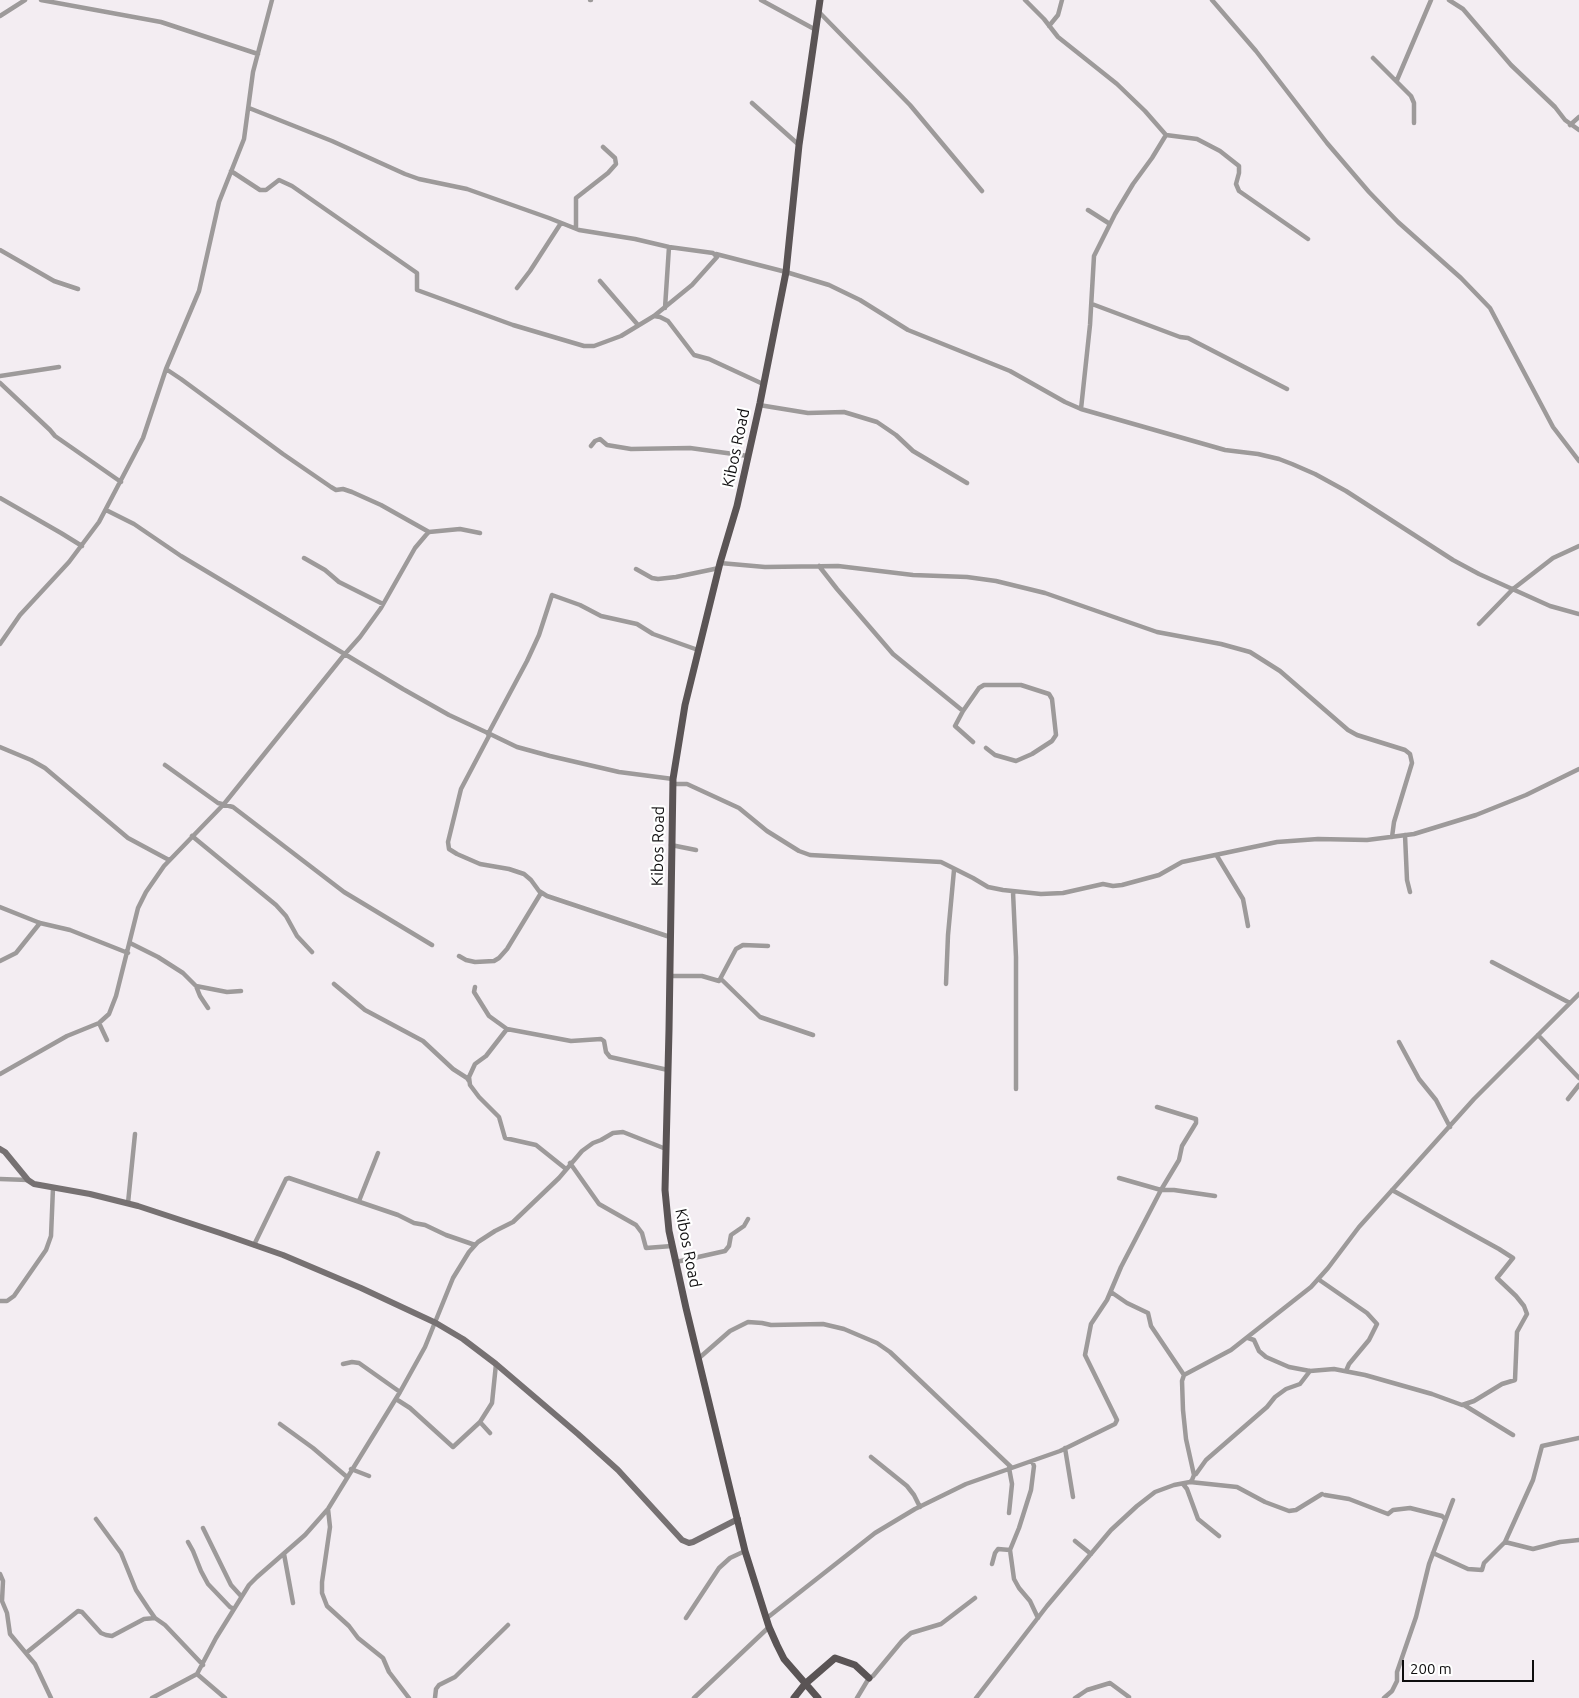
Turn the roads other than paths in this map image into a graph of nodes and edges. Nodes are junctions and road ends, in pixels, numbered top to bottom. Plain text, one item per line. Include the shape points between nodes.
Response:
1 (25, 0) edge
2 (41, 0) edge
3 (272, 0) edge
4 (761, 0) edge
5 (820, 0) edge
6 (1025, 0) edge
7 (1062, 0) edge
8 (1212, 0) edge
9 (1431, 0) edge
10 (1450, 0) edge
11 (818, 11) junction
12 (0, 16) edge
13 (1049, 26) junction
14 (816, 30) junction
15 (258, 54) junction
16 (1373, 58) dead end
17 (1397, 80) junction
18 (752, 103) dead end
19 (249, 108) junction
20 (1579, 117) edge
21 (1414, 124) dead end
22 (1570, 125) junction
23 (1579, 130) edge
24 (1166, 135) junction
25 (799, 145) junction
26 (604, 147) dead end
27 (231, 171) junction
28 (982, 191) dead end
29 (1088, 210) dead end
30 (561, 223) junction
31 (1110, 224) junction
32 (576, 228) junction
33 (1308, 239) dead end
34 (669, 248) junction
35 (0, 250) edge
36 (716, 254) junction
37 (786, 272) junction
38 (600, 281) dead end
39 (517, 288) dead end
40 (78, 289) dead end
41 (1092, 304) junction
42 (665, 308) junction
43 (654, 316) junction
44 (638, 326) junction
45 (59, 367) dead end
46 (166, 369) junction
47 (0, 376) edge
48 (0, 383) edge
49 (763, 384) junction
50 (1287, 389) dead end
51 (759, 405) junction
52 (1081, 409) junction
53 (591, 446) dead end
54 (748, 456) junction
55 (1579, 461) edge
56 (121, 482) junction
57 (968, 483) dead end
58 (0, 498) edge
59 (106, 510) junction
60 (429, 532) junction
61 (480, 533) dead end
62 (82, 546) junction
63 (1579, 546) edge
64 (304, 558) dead end
65 (719, 565) junction
66 (820, 566) junction
67 (636, 569) dead end
68 (1512, 589) junction
69 (383, 604) junction
70 (1579, 614) edge
71 (1479, 624) dead end
72 (0, 644) edge
73 (698, 650) junction
74 (344, 655) junction
75 (963, 710) junction
76 (489, 734) junction
77 (973, 742) dead end
78 (0, 747) edge
79 (986, 748) dead end
80 (165, 766) dead end
81 (1579, 769) edge
82 (672, 781) junction
83 (224, 804) junction
84 (192, 836) junction
85 (1405, 836) junction
86 (1392, 837) junction
87 (671, 845) junction
88 (696, 850) dead end
89 (1216, 856) junction
90 (169, 860) junction
91 (954, 870) junction
92 (1013, 892) junction
93 (1410, 892) dead end
94 (542, 893) junction
95 (0, 907) edge
96 (40, 923) junction
97 (1248, 926) dead end
98 (670, 937) junction
99 (130, 943) junction
100 (432, 945) dead end
101 (768, 946) dead end
102 (128, 952) junction
103 (312, 952) dead end
104 (460, 956) dead end
105 (0, 962) edge
106 (1492, 962) dead end
107 (670, 976) junction
108 (721, 979) junction
109 (334, 984) dead end
110 (946, 984) dead end
111 (196, 986) junction
112 (476, 987) dead end
113 (241, 991) dead end
114 (1579, 994) edge
115 (1570, 1003) junction
116 (208, 1008) dead end
117 (99, 1023) junction
118 (506, 1029) junction
119 (813, 1034) dead end
120 (1538, 1035) junction
121 (107, 1040) dead end
122 (1399, 1042) dead end
123 (668, 1070) junction
124 (0, 1074) edge
125 (1579, 1078) edge
126 (469, 1082) junction
127 (1579, 1085) edge
128 (1016, 1089) dead end
129 (1568, 1099) dead end
130 (1156, 1107) dead end
131 (1450, 1127) junction
132 (135, 1134) dead end
133 (0, 1149) edge
134 (666, 1149) junction
135 (378, 1153) dead end
136 (570, 1164) junction
137 (566, 1169) junction
138 (1119, 1178) dead end
139 (0, 1179) edge
140 (28, 1180) junction
141 (53, 1188) junction
142 (1161, 1190) junction
143 (1392, 1190) junction
144 (1215, 1196) dead end
145 (359, 1201) junction
146 (128, 1203) junction
147 (748, 1219) dead end
148 (254, 1245) junction
149 (475, 1245) junction
150 (672, 1246) junction
151 (676, 1262) junction
152 (1318, 1279) junction
153 (1111, 1292) junction
154 (0, 1302) edge
155 (436, 1323) junction
156 (1248, 1338) junction
157 (698, 1359) junction
158 (343, 1364) dead end
159 (496, 1364) junction
160 (1310, 1371) junction
161 (1346, 1371) junction
162 (1184, 1375) junction
163 (400, 1392) junction
164 (396, 1398) junction
165 (1462, 1405) junction
166 (480, 1422) junction
167 (280, 1424) dead end
168 (490, 1433) dead end
169 (1513, 1435) dead end
170 (1579, 1438) edge
171 (1065, 1448) junction
172 (871, 1456) dead end
173 (1032, 1461) junction
174 (1010, 1467) junction
175 (351, 1469) junction
176 (1194, 1475) junction
177 (347, 1476) junction
178 (369, 1476) dead end
179 (1190, 1482) junction
180 (1183, 1484) junction
181 (1073, 1496) dead end
182 (1453, 1500) dead end
183 (920, 1507) junction
184 (328, 1509) junction
185 (1009, 1513) dead end
186 (96, 1519) dead end
187 (738, 1519) junction
188 (1445, 1519) junction
189 (203, 1528) dead end
190 (1219, 1536) dead end
191 (1579, 1540) edge
192 (1075, 1541) dead end
193 (188, 1542) dead end
194 (1505, 1542) junction
195 (1010, 1550) junction
196 (745, 1551) junction
197 (1433, 1553) junction
198 (284, 1554) junction
199 (1091, 1554) junction
200 (992, 1564) dead end
201 (0, 1574) edge
202 (241, 1596) junction
203 (975, 1598) dead end
204 (293, 1603) dead end
205 (234, 1609) junction
206 (154, 1618) junction
207 (686, 1618) dead end
208 (767, 1618) junction
209 (1038, 1618) junction
210 (508, 1625) dead end
211 (769, 1627) junction
212 (26, 1653) junction
213 (202, 1665) junction
214 (197, 1674) junction
215 (869, 1678) junction
216 (805, 1684) junction
217 (1392, 1691) junction
218 (158, 1696) edge
219 (1129, 1697) dead end
220 (51, 1698) edge
221 (152, 1698) edge
222 (225, 1698) edge
223 (409, 1698) edge
224 (435, 1698) edge
225 (694, 1698) edge
226 (794, 1698) edge
227 (818, 1698) edge
228 (857, 1698) edge
229 (976, 1698) edge
230 (1075, 1698) edge
231 (1384, 1698) edge
232 (1393, 1698) edge

1 - 12 street
2 - 15 street via 161,22
3 - 15 street
4 - 14 street
5 - 11 main road, Kibos Road
6 - 13 street
7 - 13 street via 1058,15
8 - 55 street via 1369,192 1490,308 1553,427
9 - 17 street
10 - 22 street via 1463,9 1511,66
11 - 14 main road, Kibos Road
11 - 28 street via 910,105
13 - 24 street via 1145,111
14 - 25 main road, Kibos Road
15 - 19 street
16 - 17 street
17 - 21 street via 1414,100
18 - 25 street
19 - 27 street via 244,139
19 - 30 street via 405,174 467,189
20 - 22 street
22 - 23 street
24 - 31 street
24 - 33 street via 1202,140 1238,164 1236,184 1239,191
25 - 37 main road, Kibos Road
26 - 32 street via 615,158 616,164 576,198
27 - 44 street via 260,190 266,190 279,180 292,186 417,273 416,290 513,325 584,346 594,346 622,336
27 - 46 street via 219,202 202,281
29 - 31 street
30 - 32 street
30 - 39 street
31 - 41 street via 1093,261
32 - 34 street
34 - 36 street
34 - 42 street
35 - 40 street via 54,281
36 - 37 street
36 - 42 street via 714,261 692,285
37 - 49 main road, Kibos Road
37 - 52 street via 845,292 908,330 1010,371
38 - 44 street
41 - 50 street via 1188,338
41 - 52 street
42 - 43 street
43 - 44 street
43 - 49 street via 668,321 694,355
45 - 47 street
46 - 56 street via 148,425
46 - 60 street via 336,490 343,488 352,492
48 - 56 street via 55,436
49 - 51 main road, Kibos Road
51 - 54 main road, Kibos Road
51 - 57 street via 802,413 844,412 877,422 912,451
52 - 68 street via 1225,450 1279,458 1346,491 1453,560
53 - 54 street via 600,440 607,445 631,449 690,448
54 - 65 main road, Kibos Road
56 - 59 street
58 - 62 street
59 - 62 street
59 - 74 street via 134,524
60 - 61 street via 460,529
60 - 69 street via 415,548
62 - 72 street via 20,615
63 - 68 street via 1553,558
64 - 69 street via 339,582
65 - 66 street
65 - 67 street via 658,579
65 - 73 main road, Kibos Road
66 - 75 street via 893,654
66 - 86 street via 1016,584 1156,632 1250,652 1280,671 1348,730 1410,754 1412,763
68 - 70 street via 1550,606
68 - 71 street
69 - 74 street
73 - 76 street via 653,634 637,624 601,616 552,594 539,635
73 - 82 main road, Kibos Road
74 - 76 street
74 - 83 street
75 - 77 street via 954,726
75 - 79 street via 984,685 1021,685 1049,694 1056,735 1052,741 1016,761 995,755
76 - 82 street via 517,747 550,756
76 - 94 street via 464,781 448,847 480,864 524,874
78 - 90 street via 45,768 128,838
80 - 83 street
81 - 85 street via 1476,815
82 - 87 main road, Kibos Road
82 - 91 street via 687,784 739,808 767,831 810,855 926,860 941,862
83 - 84 street
83 - 100 street via 233,807 344,892
84 - 90 street
84 - 103 street via 276,904
85 - 86 street
85 - 93 street
86 - 89 street via 1278,842
87 - 88 street
87 - 98 main road, Kibos Road
89 - 92 street via 1182,862 1159,874 1117,886 1103,884 1063,893
89 - 97 street via 1243,900
90 - 99 street via 138,908
91 - 92 street via 988,887
91 - 110 street
92 - 128 street
94 - 98 street
94 - 104 street via 499,958 474,962
95 - 96 street
96 - 102 street via 70,930
96 - 105 street via 16,953
98 - 107 main road, Kibos Road
99 - 102 street
99 - 111 street via 173,966
101 - 108 street via 736,949
102 - 117 street via 111,1010
106 - 115 street
107 - 108 street
107 - 123 main road, Kibos Road
108 - 119 street via 760,1017
109 - 126 street via 365,1010 423,1041
111 - 113 street via 227,992
111 - 116 street
112 - 118 street via 474,992 488,1016
114 - 115 street
115 - 120 street
117 - 121 street
117 - 124 street via 67,1036
118 - 123 street via 571,1041 601,1039 610,1057
118 - 126 street via 486,1056 474,1064
120 - 125 street
120 - 131 street
122 - 131 street
123 - 134 main road, Kibos Road
126 - 137 street via 499,1117 505,1138 536,1145
127 - 129 street
130 - 142 street via 1196,1119 1182,1146 1179,1160
131 - 143 street
132 - 146 street
133 - 140 street
134 - 136 street via 618,1131 587,1147
134 - 150 main road, Kibos Road via 665,1190
135 - 145 street
136 - 137 street
136 - 150 street via 599,1204 636,1225 646,1248
137 - 149 street via 513,1222
138 - 142 street
139 - 140 street
140 - 141 street
141 - 146 street
141 - 154 street via 51,1236 46,1250 14,1296 7,1302
142 - 144 street
142 - 153 street
143 - 152 street
143 - 165 street via 1513,1258 1497,1278 1524,1306 1527,1314 1517,1332 1515,1380
145 - 148 street via 287,1178
145 - 149 street
146 - 148 street
147 - 151 street via 731,1235 726,1251
148 - 155 street via 362,1288
149 - 155 street via 453,1278
150 - 151 main road, Kibos Road
151 - 157 main road, Kibos Road
152 - 156 street
152 - 161 street via 1378,1324
153 - 162 street via 1148,1312 1151,1326
153 - 171 street via 1092,1324 1085,1355 1117,1422
155 - 159 street
155 - 163 street
156 - 160 street via 1254,1340 1266,1357 1289,1367
156 - 162 street
157 - 174 street via 730,1331 748,1322 823,1324 844,1329 890,1352
157 - 187 main road, Kibos Road
158 - 163 street via 358,1363
159 - 166 street via 492,1403
159 - 187 street via 618,1470 682,1540 693,1542
160 - 161 street
160 - 176 street via 1300,1384 1275,1397
161 - 165 street via 1387,1380
162 - 176 street via 1185,1430
163 - 164 street
164 - 166 street via 454,1447
164 - 175 street
165 - 169 street
166 - 168 street
167 - 177 street
170 - 194 street via 1542,1446 1533,1480
171 - 173 street
171 - 181 street
172 - 183 street via 907,1486
173 - 174 street
173 - 195 street via 1031,1490
174 - 183 street
174 - 185 street
175 - 177 street
175 - 178 street
176 - 179 street
177 - 184 street
179 - 180 street
179 - 188 street via 1237,1486 1289,1511 1324,1495 1350,1499 1388,1514 1393,1510 1410,1508
180 - 190 street via 1198,1519
180 - 199 street via 1163,1488 1137,1506
182 - 188 street
183 - 208 street via 875,1533
184 - 198 street
184 - 223 street via 330,1527 322,1582 327,1606 383,1658 389,1672
186 - 206 street via 121,1553 136,1590
187 - 196 main road, Kibos Road
188 - 197 street
189 - 202 street via 231,1585
191 - 194 street via 1533,1549
192 - 199 street
193 - 205 street via 208,1584
194 - 197 street via 1484,1563 1482,1570 1468,1569
195 - 200 street via 998,1549
195 - 209 street via 1014,1579
196 - 207 street via 719,1568
196 - 208 main road, Kibos Road
197 - 217 street
198 - 202 street
198 - 204 street
199 - 209 street
201 - 212 street via 10,1634
202 - 205 street
203 - 215 street via 941,1624 911,1633
205 - 213 street
206 - 212 street via 144,1619 106,1636 78,1611
206 - 213 street via 165,1625
208 - 211 main road, Kibos Road
209 - 229 street
210 - 224 street via 455,1677 439,1685
211 - 216 main road, Kibos Road via 784,1659
211 - 225 street
212 - 220 street
213 - 214 street
214 - 218 street
214 - 222 street
215 - 216 main road via 855,1665 836,1658
215 - 228 street
216 - 226 main road
216 - 227 main road, Kibos Road
217 - 231 street
217 - 232 street
218 - 221 street
219 - 230 street via 1110,1683 1087,1690

